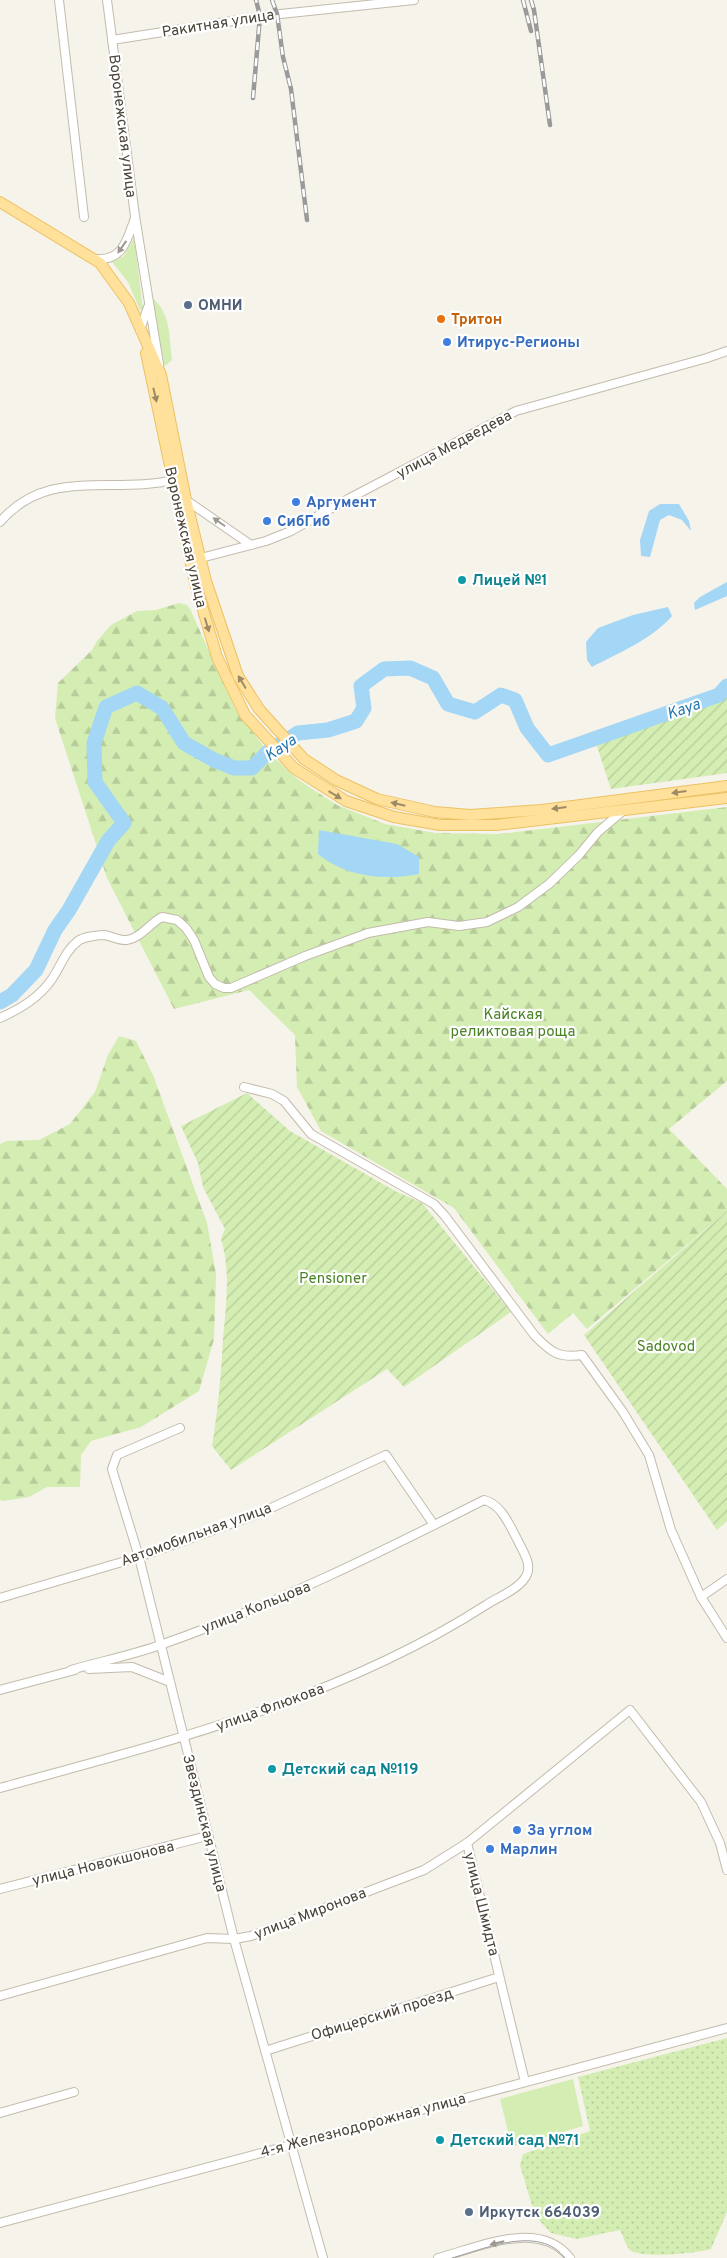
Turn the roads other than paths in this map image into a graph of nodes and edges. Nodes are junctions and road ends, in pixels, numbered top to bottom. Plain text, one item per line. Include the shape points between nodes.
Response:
1 (59, 0) edge
2 (107, 0) edge
3 (414, 0) edge
4 (112, 40) junction
5 (0, 202) edge
6 (135, 216) junction
7 (84, 217) dead end
8 (94, 259) junction
9 (149, 305) junction
10 (140, 330) junction
11 (727, 350) edge
12 (161, 375) junction
13 (177, 479) junction
14 (186, 500) junction
15 (0, 522) edge
16 (251, 545) junction
17 (195, 559) junction
18 (727, 786) edge
19 (727, 798) edge
20 (624, 810) junction
21 (0, 1018) edge
22 (244, 1087) dead end
23 (180, 1428) dead end
24 (434, 1525) junction
25 (139, 1557) junction
26 (727, 1579) edge
27 (523, 1582) joint
28 (701, 1597) junction
29 (0, 1598) edge
30 (727, 1638) edge
31 (161, 1645) junction
32 (72, 1670) junction
33 (170, 1682) junction
34 (0, 1690) edge
35 (184, 1738) junction
36 (0, 1788) edge
37 (207, 1836) junction
38 (467, 1843) junction
39 (727, 1870) edge
40 (0, 1889) edge
41 (234, 1939) junction
42 (499, 1977) junction
43 (0, 1996) edge
44 (727, 2028) edge
45 (264, 2051) junction
46 (525, 2082) junction
47 (74, 2092) dead end
48 (0, 2113) edge
49 (291, 2144) junction
50 (0, 2223) edge
51 (323, 2258) edge
52 (438, 2258) edge
53 (570, 2258) edge

1 - 7 street
2 - 4 street, Воронежская улица
3 - 4 street, Ракитная улица via 271,15
4 - 6 street, Воронежская улица
5 - 8 main road
6 -> 8 street via 125,244 115,256 106,260
6 - 9 street, Воронежская улица
8 - 10 main road via 116,283
9 - 10 street, Воронежская улица
9 - 12 street
10 - 12 main road, Воронежская улица
10 -> 13 main road, Воронежская улица
11 - 16 street, улица Медведева via 516,411 291,531
12 - 13 main road, Воронежская улица
13 - 14 main road, Воронежская улица
13 - 15 street via 50,489 24,500
13 - 17 main road, Воронежская улица
16 -> 14 street
14 - 17 main road, Воронежская улица
16 - 17 street, улица Медведева
18 -> 17 main road, Воронежская улица via 608,802 470,815 435,812 370,796 336,780 304,759 259,709 238,676
17 -> 20 main road, Воронежская улица via 205,621 217,656 245,715 294,768 346,801 394,817 440,825 496,825
19 - 20 main road
20 - 21 street via 598,832 550,884 518,907 487,922 459,926 428,922 368,933 242,984 224,988 209,977 186,928 177,920 162,916 140,934 125,941 104,935 80,939 65,954 52,979 38,996
22 - 28 street via 272,1094 284,1101 311,1134 434,1204 547,1349 560,1356 582,1355 649,1455 671,1530
23 - 25 street, Звездинская улица via 117,1455 112,1469
24 - 25 street, Автомобильная улица via 386,1455 258,1514
24 - 27 street, улица Кольцова via 484,1500 493,1502 509,1523 527,1560 528,1572
24 - 31 street, улица Кольцова via 261,1607
25 - 29 street, Автомобильная улица
25 - 31 street, Звездинская улица
26 - 28 street
27 - 35 street, улица Флюкова via 390,1658 295,1700
28 - 30 street
31 - 32 street, улица Кольцова
31 - 33 street, Звездинская улица
32 - 33 street, улица Кольцова via 132,1667
32 - 34 street, улица Кольцова
33 - 35 street, Звездинская улица
35 - 36 street, улица Флюкова
35 - 37 street, Звездинская улица
37 - 40 street, улица Новокшонова
37 - 41 street, Звездинская улица
38 - 39 street, улица Шмидта via 630,1710 701,1802 720,1843
38 - 41 street, улица Миронова via 424,1870 251,1936
38 - 42 street, улица Шмидта
41 - 43 street, улица Миронова via 207,1938
41 - 45 street, Звездинская улица
42 - 45 street, Офицерский проезд
42 - 46 street, улица Шмидта
44 - 46 street, 4-я Железнодорожная улица
45 - 49 street, Звездинская улица
46 - 49 street, 4-я Железнодорожная улица
47 - 48 street
49 - 50 street, 4-я Железнодорожная улица
49 - 51 street, Звездинская улица
53 -> 52 street via 545,2240 518,2238

